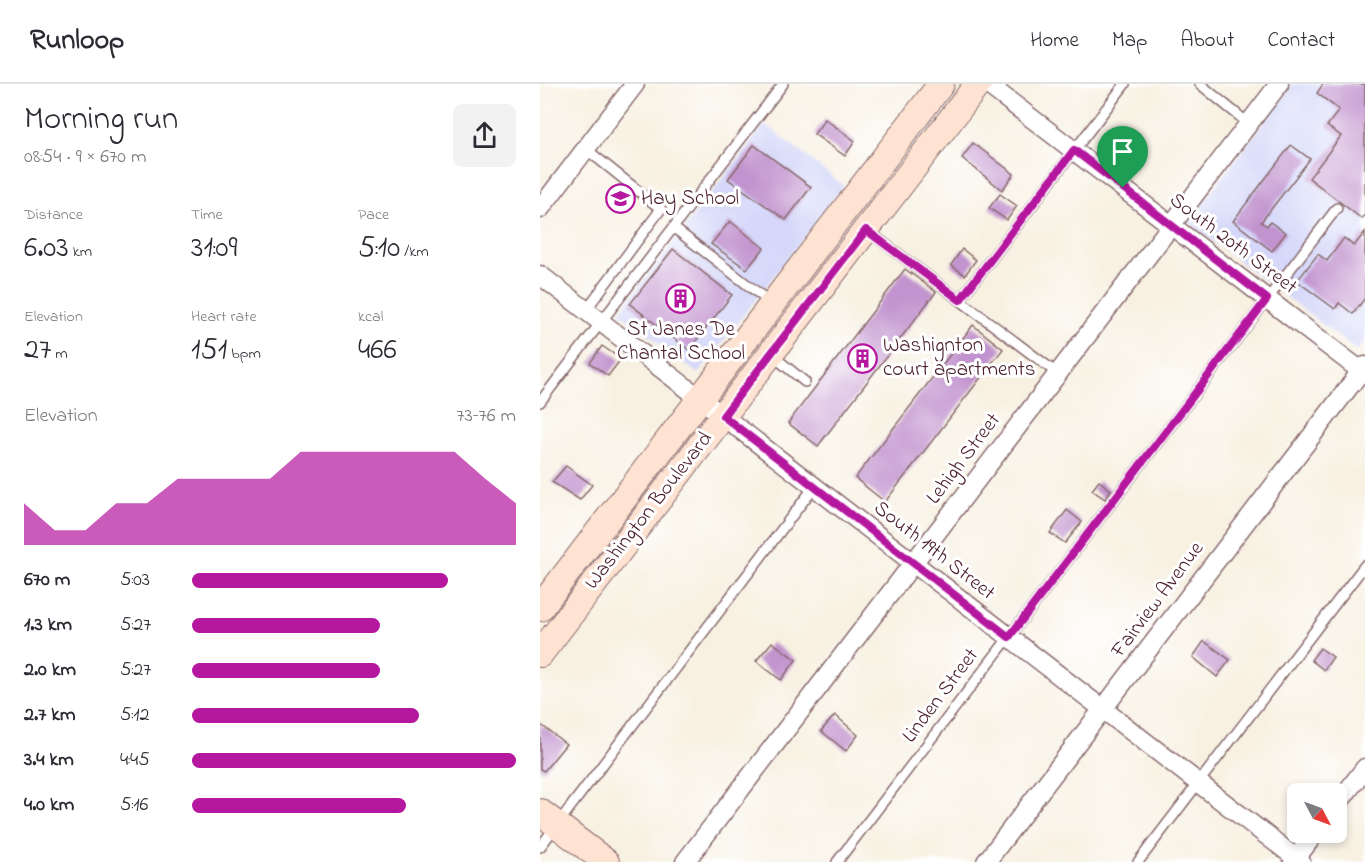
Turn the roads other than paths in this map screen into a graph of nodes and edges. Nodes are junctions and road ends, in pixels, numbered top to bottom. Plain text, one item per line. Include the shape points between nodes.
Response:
1 (635, 84) edge
2 (783, 84) edge
3 (941, 84) edge
4 (978, 84) edge
5 (987, 84) edge
6 (1125, 84) edge
7 (1200, 84) edge
8 (1279, 84) edge
9 (1249, 124) junction
10 (586, 149) junction
11 (1074, 150) junction
12 (1337, 208) dead end
13 (540, 209) edge
14 (1172, 225) junction
15 (674, 228) junction
16 (866, 230) junction
17 (540, 275) edge
18 (1267, 299) junction
19 (960, 300) junction
20 (772, 305) junction
21 (586, 310) junction
22 (601, 322) junction
23 (770, 354) junction
24 (1364, 370) edge
25 (1058, 374) junction
26 (805, 382) dead end
27 (700, 399) junction
28 (540, 402) edge
29 (723, 416) junction
30 (814, 487) junction
31 (913, 563) junction
32 (1365, 566) edge
33 (540, 609) edge
34 (1009, 637) junction
35 (540, 654) edge
36 (1103, 709) junction
37 (1365, 768) edge
38 (1198, 783) junction
39 (1347, 792) edge
40 (549, 818) edge
41 (1309, 843) edge
42 (540, 847) edge
43 (1297, 861) edge
44 (606, 862) edge
45 (685, 862) edge
46 (837, 862) edge
47 (986, 862) edge
48 (1138, 862) edge

1 - 10 street
2 - 15 lane
3 - 20 street, Washington Boulevard
4 - 16 street, Washington Boulevard
5 - 11 street, South 20th Street
6 - 11 lane
7 - 9 lane
8 - 9 street, Lehigh Street
9 - 14 street, Lehigh Street
10 - 13 street
10 - 21 lane via 661,209
11 - 14 street, South 20th Street
11 - 19 lane
12 - 18 lane, Linden Street
14 - 18 street, South 20th Street
14 - 25 street, Lehigh Street
15 - 20 lane
15 - 22 lane
16 - 19 lane
16 - 23 street, Washington Boulevard
17 - 21 street, South 19th Street
18 - 24 street, South 20th Street
18 - 34 lane, Linden Street
19 - 25 lane
20 - 27 street, Washington Boulevard
21 - 22 street, South 19th Street
22 - 27 street, South 19th Street
22 - 28 lane
23 - 26 lane
23 - 29 street, Washington Boulevard
24 - 36 street, Fairview Avenue
25 - 31 street, Lehigh Street
27 - 29 street, South 19th Street
27 - 33 street, Washington Boulevard
29 - 30 street, South 19th Street
29 - 35 street, Washington Boulevard
30 - 31 street, South 19th Street
30 - 40 lane
31 - 34 street, South 19th Street
31 - 45 street, Lehigh Street
32 - 38 lane
34 - 36 street, South 19th Street
34 - 46 lane, Linden Street
36 - 38 street, South 19th Street
36 - 47 street, Fairview Avenue
37 - 39 street
38 - 43 street, South 19th Street
38 - 48 lane
40 - 42 lane
40 - 44 street
41 - 43 street

